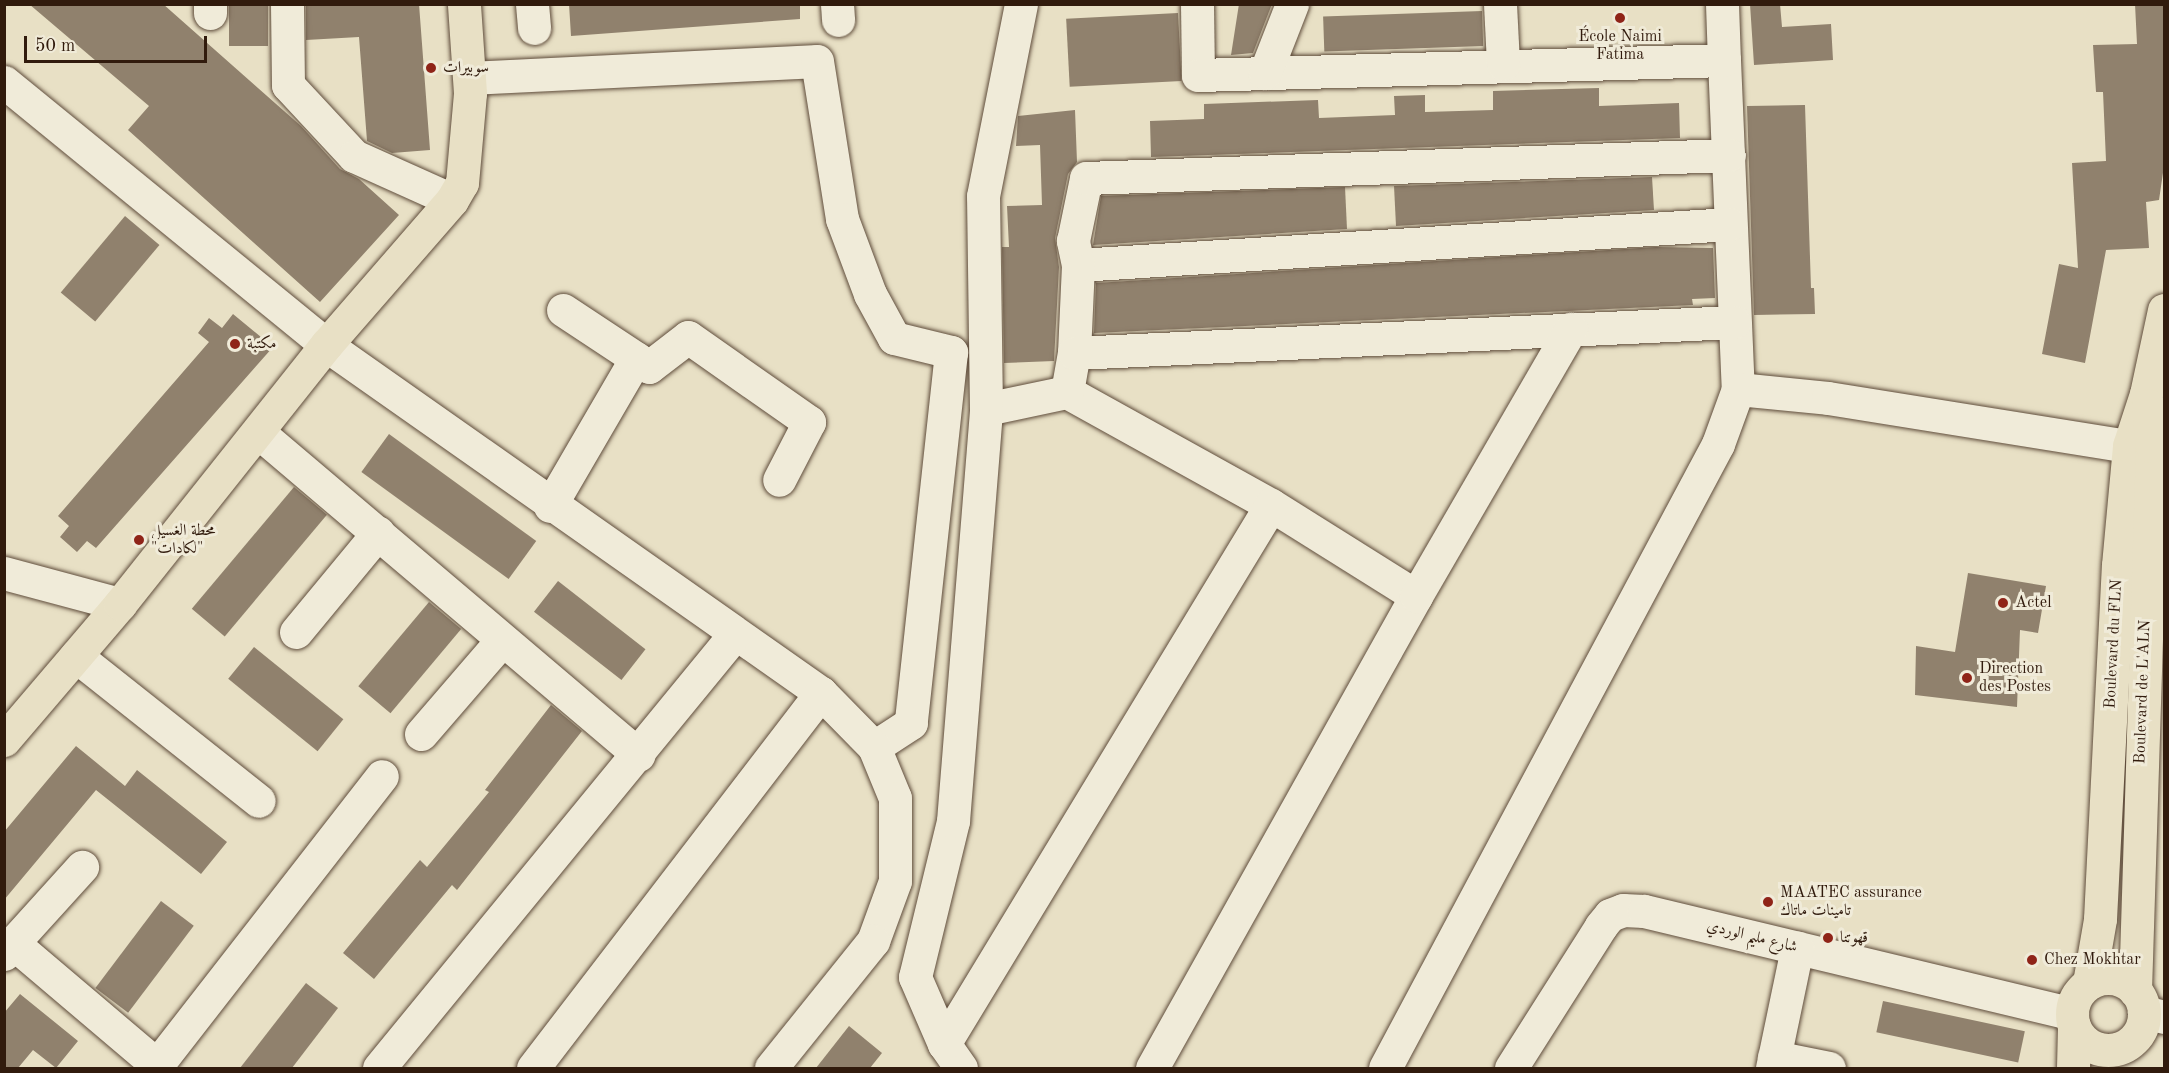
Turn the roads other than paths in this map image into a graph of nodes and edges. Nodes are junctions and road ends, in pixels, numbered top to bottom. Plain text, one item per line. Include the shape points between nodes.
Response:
1 (286, 4) edge
2 (464, 4) edge
3 (1021, 4) edge
4 (1197, 4) edge
5 (1292, 4) edge
6 (1500, 4) edge
7 (1722, 4) edge
8 (1724, 60) junction
9 (1503, 64) junction
10 (1264, 72) junction
11 (470, 78) junction
12 (4, 82) edge
13 (1729, 155) junction
14 (452, 200) junction
15 (1730, 224) junction
16 (1078, 265) junction
17 (562, 310) dead end
18 (2164, 310) edge
19 (1734, 322) junction
20 (1571, 329) junction
21 (326, 345) junction
22 (1074, 353) junction
23 (636, 358) junction
24 (1738, 389) junction
25 (1067, 392) junction
26 (2155, 395) edge
27 (986, 409) junction
28 (258, 432) junction
29 (2129, 446) junction
30 (779, 480) dead end
31 (1271, 505) junction
32 (550, 506) junction
33 (378, 533) junction
34 (4, 573) edge
35 (1416, 596) junction
36 (120, 604) junction
37 (296, 632) dead end
38 (734, 635) junction
39 (502, 640) junction
40 (76, 656) junction
41 (821, 693) junction
42 (421, 734) dead end
43 (4, 740) edge
44 (874, 747) junction
45 (639, 755) junction
46 (382, 776) dead end
47 (259, 801) dead end
48 (82, 867) dead end
49 (1797, 948) junction
50 (9, 949) edge
51 (2089, 983) junction
52 (2148, 1007) edge
53 (2073, 1020) junction
54 (953, 1056) edge
55 (2124, 1057) edge
56 (1773, 1063) edge
57 (160, 1067) edge
58 (379, 1068) edge
59 (533, 1068) edge
60 (771, 1068) edge
61 (1152, 1068) edge
62 (1385, 1068) edge
63 (1511, 1068) edge
64 (1829, 1068) edge
65 (2073, 1068) edge

1 - 14 street via 288,85 354,156
2 - 11 main road
3 - 27 street via 983,196
4 - 10 street via 1198,75
5 - 10 street
6 - 9 street
7 - 8 street
8 - 9 street
8 - 13 street
9 - 10 street
11 - 14 main road via 462,183
11 - 44 street via 817,62 842,219 870,294 894,338 951,352 911,723
12 - 21 street
13 - 15 street
13 - 16 street via 1086,178 1073,242
14 - 21 main road
15 - 16 street
15 - 19 street
16 - 22 street
17 - 23 street
18 - 26 main road, Boulevard du FLN
19 - 20 street
19 - 24 street
20 - 22 street
20 - 35 street
21 - 28 main road
21 - 32 street
22 - 25 street
23 - 30 street via 649,367 688,338 809,422
23 - 32 street
24 - 29 street via 1828,398
24 - 62 street via 1718,444
25 - 27 street
25 - 31 street
26 - 29 main road, Boulevard du FLN
26 - 52 main road, Boulevard de L'ALN
27 - 54 street via 953,820 915,977
28 - 33 street
28 - 36 main road
29 - 51 main road, Boulevard du FLN via 2118,565 2100,919
31 - 35 street
31 - 54 street
32 - 38 street
33 - 37 street
33 - 39 street
34 - 36 street
35 - 61 street
36 - 40 main road
38 - 41 street
38 - 45 street
39 - 42 street
39 - 45 street
40 - 43 main road
40 - 47 street
41 - 44 street
41 - 59 street
44 - 60 street via 895,798 895,881 873,941
45 - 58 street
46 - 57 street
48 - 50 street
49 - 53 street, شارع مليم الوردي
49 - 56 street
49 - 63 street, شارع مليم الوردي via 1644,911 1623,910 1610,915
50 - 57 street
51 - 52 main road via 2108,978
51 - 53 main road via 2076,996
52 - 55 main road
53 - 55 main road via 2090,1045 2114,1049
53 - 65 main road
56 - 64 street

